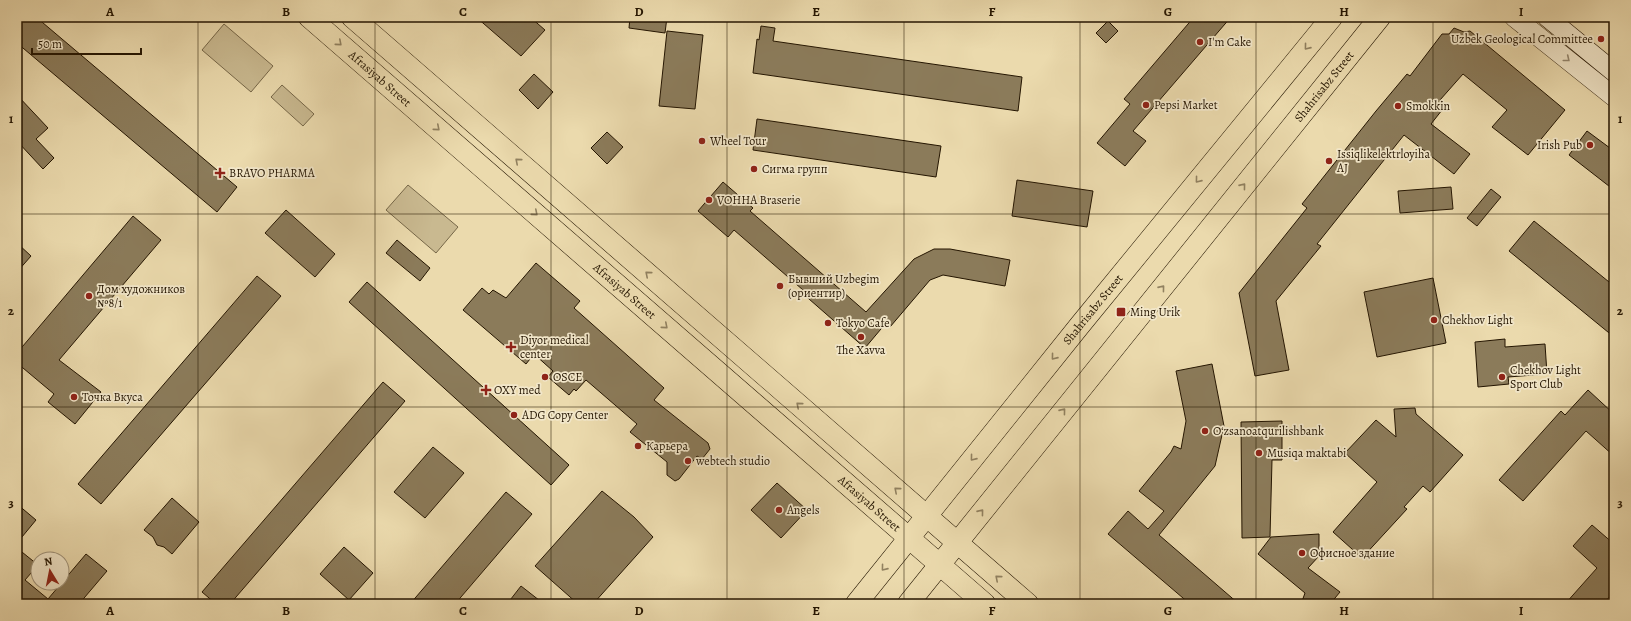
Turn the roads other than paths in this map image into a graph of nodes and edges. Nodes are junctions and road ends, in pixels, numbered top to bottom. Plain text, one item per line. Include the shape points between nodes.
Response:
1 (310, 17) edge
2 (352, 17) edge
3 (1332, 17) edge
4 (1380, 17) edge
5 (1514, 17) edge
6 (1547, 17) edge
7 (1614, 72) edge
8 (1614, 97) edge
9 (926, 516) junction
10 (909, 538) junction
11 (957, 543) junction
12 (939, 564) junction
13 (856, 604) edge
14 (908, 604) edge
15 (985, 604) edge
16 (1028, 604) edge

1 -> 10 main road, Afrasiyab Street
9 -> 2 main road
3 -> 9 main road, Shahrisabz Street
11 -> 4 main road, Shahrisabz Street
5 -> 8 main road
6 - 7 main road
9 - 10 main road, Shahrisabz Street
9 - 11 main road
10 - 12 main road, Afrasiyab Street
10 -> 13 main road, Shahrisabz Street
11 - 12 main road, Shahrisabz Street
16 -> 11 main road
12 - 14 main road, Shahrisabz Street
12 - 15 main road, Afrasiyab Street

